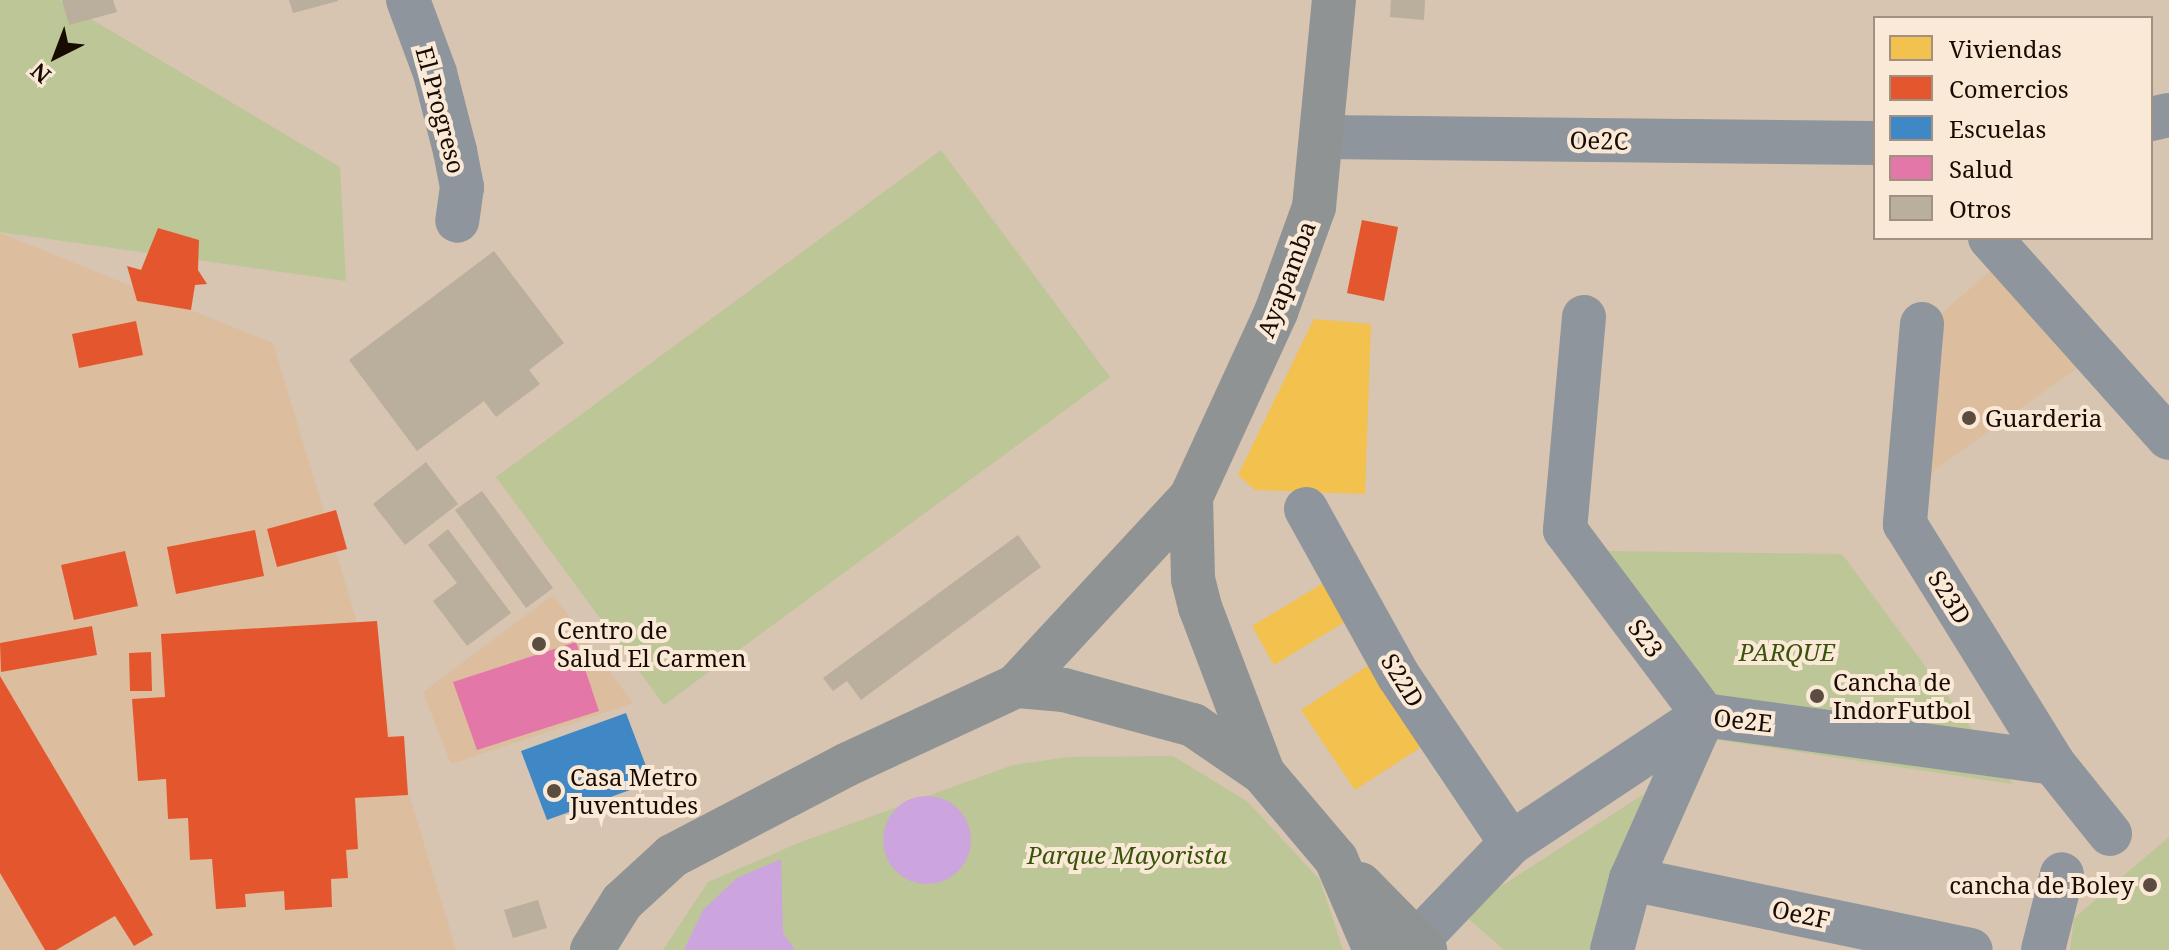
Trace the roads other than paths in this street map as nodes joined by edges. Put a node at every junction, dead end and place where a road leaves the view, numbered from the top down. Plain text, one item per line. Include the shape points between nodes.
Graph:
1 (408, 0) edge
2 (1334, 0) edge
3 (1324, 137) junction
4 (1873, 143) edge
5 (457, 221) dead end
6 (1992, 240) edge
7 (1584, 317) dead end
8 (1922, 324) dead end
9 (2169, 438) edge
10 (1191, 497) junction
11 (1306, 509) dead end
12 (1016, 686) junction
13 (1704, 715) junction
14 (2053, 763) junction
15 (1263, 773) junction
16 (2110, 834) dead end
17 (1511, 843) junction
18 (2062, 874) dead end
19 (1631, 879) junction
20 (1405, 948) edge
21 (592, 950) edge
22 (1612, 950) edge
23 (1971, 950) edge
24 (2043, 950) edge

1 - 5 street, El Progreso via 435,73 455,151 462,187
2 - 3 main road, Ayapamba
3 - 4 street, Oe2C
3 - 10 main road, Ayapamba via 1314,207 1298,261
6 - 9 street
7 - 13 street, S23 via 1565,530
8 - 14 street, S23D via 1905,524
10 - 12 main road, Ayapamba
10 - 15 main road, Ayapamba via 1193,579 1200,607
11 - 17 street, S22D via 1398,675
12 - 15 main road via 1064,690 1193,725
12 - 21 main road via 846,765 672,856 622,902
13 - 14 street, Oe2E
13 - 17 street, Oe2E
13 - 19 street
14 - 16 street, S23D
15 - 20 main road
17 - 20 street, Oe2E
18 - 24 street
19 - 22 street
19 - 23 street, Oe2F

